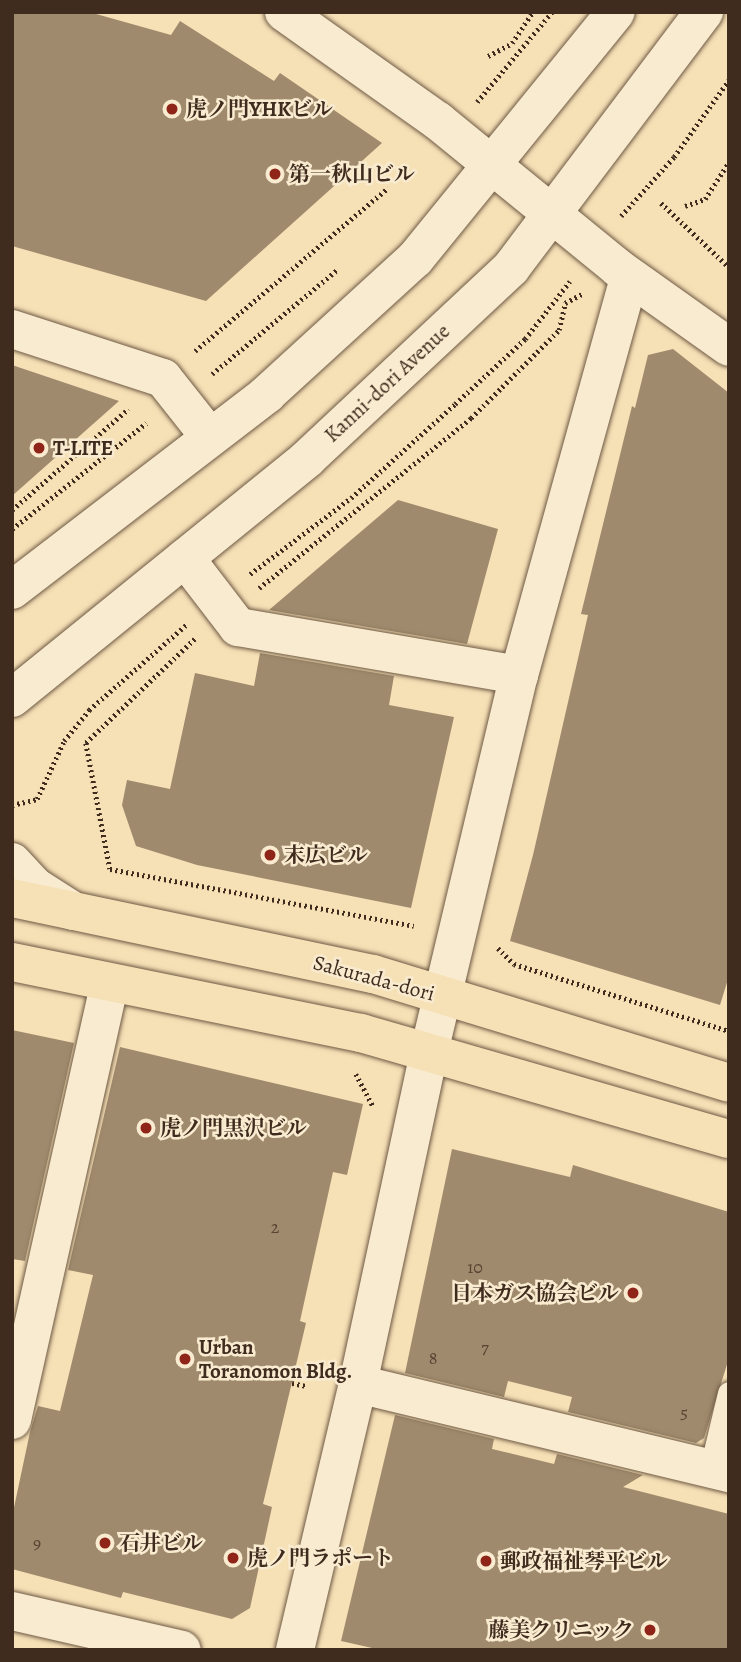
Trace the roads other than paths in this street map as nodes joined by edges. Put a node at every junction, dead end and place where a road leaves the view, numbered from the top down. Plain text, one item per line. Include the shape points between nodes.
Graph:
1 (284, 12) edge
2 (616, 12) edge
3 (704, 12) edge
4 (492, 166) junction
5 (553, 215) junction
6 (614, 265) junction
7 (12, 329) edge
8 (729, 347) edge
9 (209, 436) junction
10 (185, 558) junction
11 (12, 590) edge
12 (79, 643) junction
13 (519, 675) junction
14 (12, 698) edge
15 (12, 715) edge
16 (12, 862) edge
17 (12, 898) edge
18 (74, 911) junction
19 (12, 962) edge
20 (110, 983) junction
21 (442, 995) junction
22 (429, 1052) junction
23 (729, 1083) edge
24 (729, 1139) edge
25 (358, 1384) junction
26 (729, 1393) edge
27 (12, 1420) edge
28 (720, 1470) edge
29 (12, 1612) edge
30 (182, 1650) edge
31 (295, 1650) edge

1 - 4 street
2 - 4 street
3 - 5 street, Kanni-dori Avenue
4 - 5 street
4 - 9 street via 415,259 267,394
5 - 6 street
5 - 10 street, Kanni-dori Avenue via 511,268 358,410
6 - 8 street
6 - 13 street
7 - 9 street via 171,388
9 - 11 street
10 - 12 street, Kanni-dori Avenue
10 - 13 street via 238,627
12 - 14 street, Kanni-dori Avenue
12 - 15 street
13 - 21 street
16 - 18 street via 34,886
17 - 18 highway, Sakurada-dori
18 - 21 highway, Sakurada-dori via 373,974
19 - 20 highway
20 - 22 highway via 347,1030
20 - 27 street
21 - 22 street
21 - 23 highway, Sakurada-dori
22 - 24 highway
22 - 25 street
25 - 28 street
25 - 31 street
26 - 28 lane
29 - 30 street

